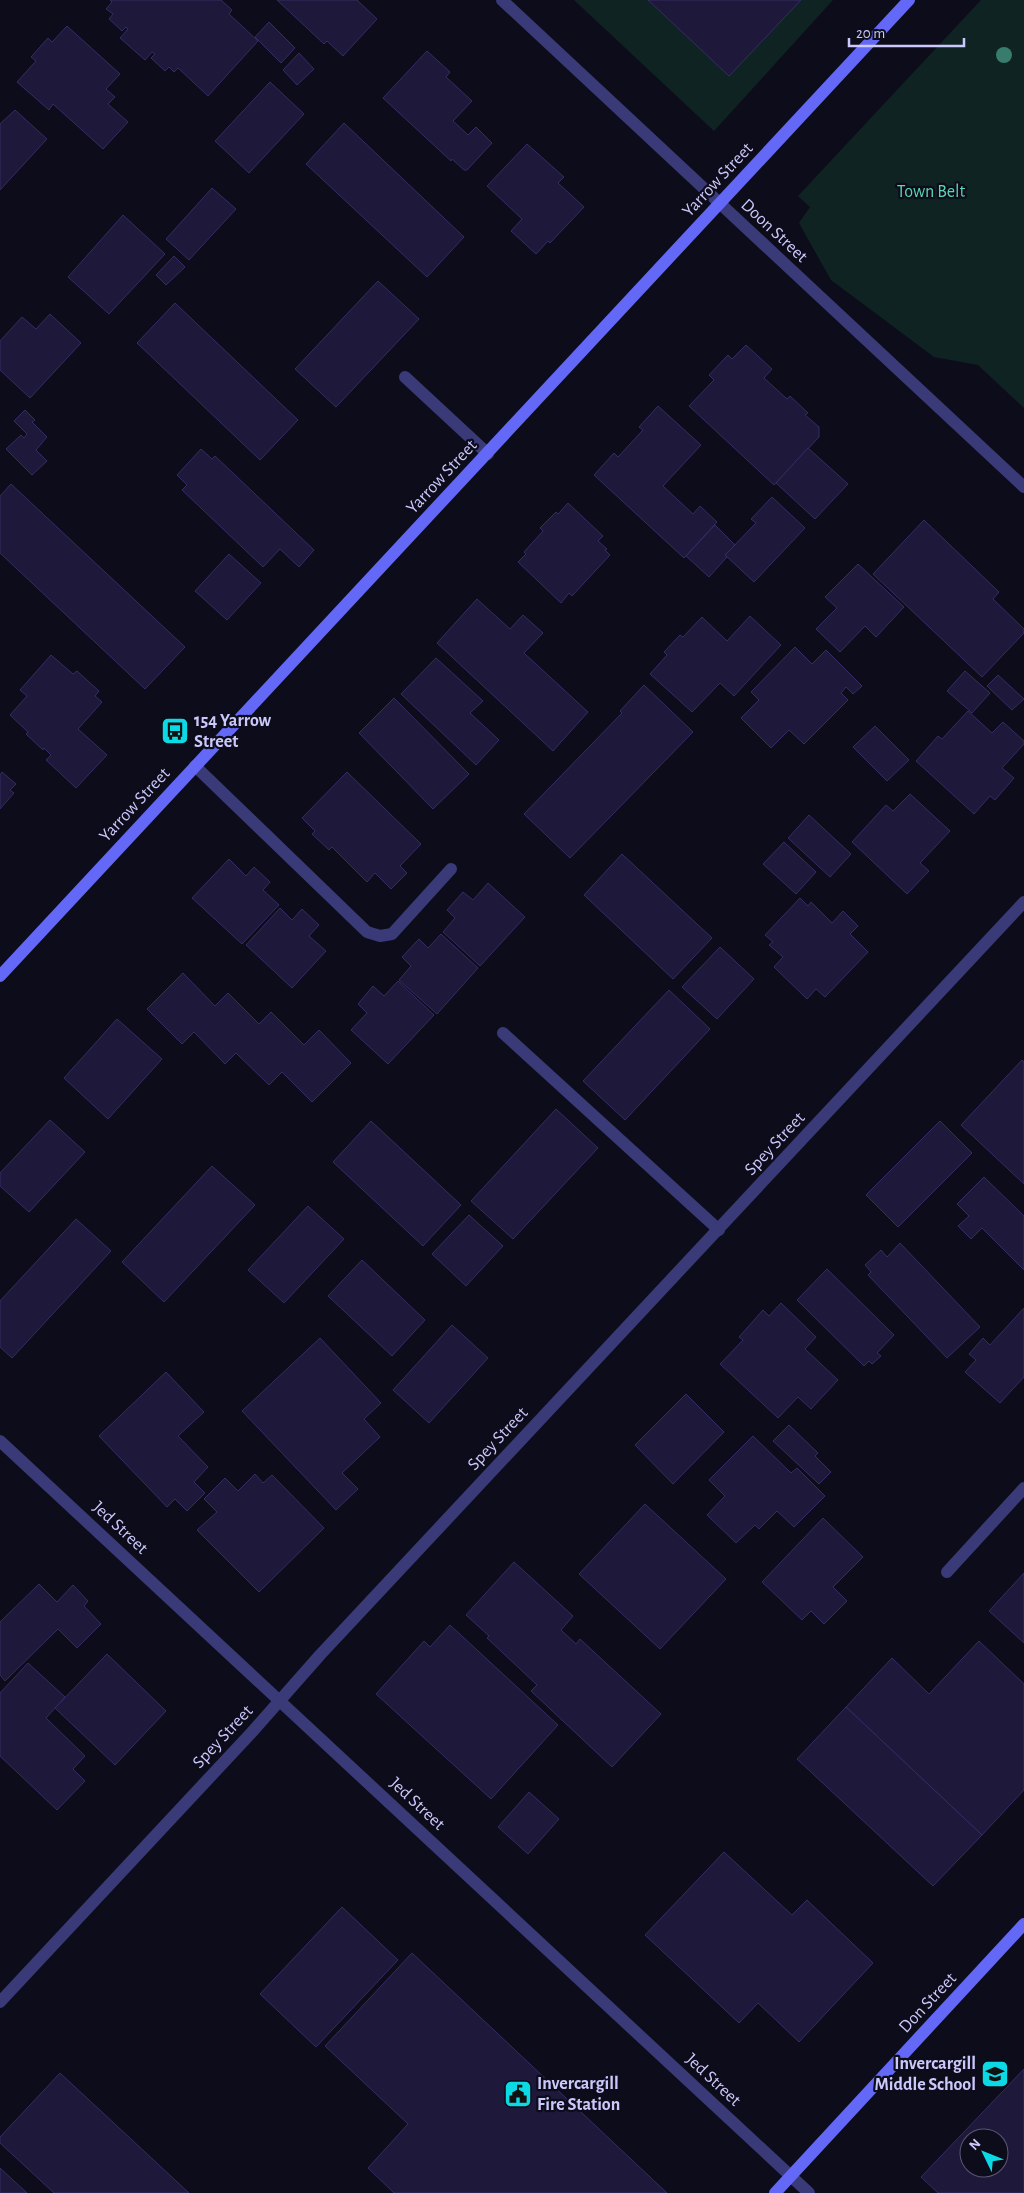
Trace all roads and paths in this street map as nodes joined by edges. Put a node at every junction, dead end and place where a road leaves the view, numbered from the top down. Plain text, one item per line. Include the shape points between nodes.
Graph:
1 (502, 0) edge
2 (909, 0) edge
3 (720, 205) junction
4 (405, 377) dead end
5 (488, 454) junction
6 (1024, 488) edge
7 (195, 766) junction
8 (451, 869) dead end
9 (1024, 902) edge
10 (0, 976) edge
11 (503, 1033) dead end
12 (719, 1230) junction
13 (0, 1440) edge
14 (1024, 1488) edge
15 (947, 1572) dead end
16 (279, 1700) junction
17 (1024, 1924) edge
18 (0, 2002) edge
19 (790, 2176) junction
20 (775, 2193) edge
21 (809, 2193) edge

1 - 3 street, Doon Street
2 - 3 main road, Yarrow Street
3 - 5 main road, Yarrow Street
3 - 6 street, Doon Street
4 - 5 street
5 - 7 main road, Yarrow Street
7 - 8 street via 367,932 380,936 392,934
7 - 10 main road, Yarrow Street
9 - 12 street, Spey Street
11 - 12 street
12 - 16 street, Spey Street
13 - 16 street, Jed Street
14 - 15 street
16 - 18 street, Spey Street
16 - 19 street, Jed Street
17 - 19 main road, Don Street
19 - 20 main road, Don Street
19 - 21 street, Jed Street

